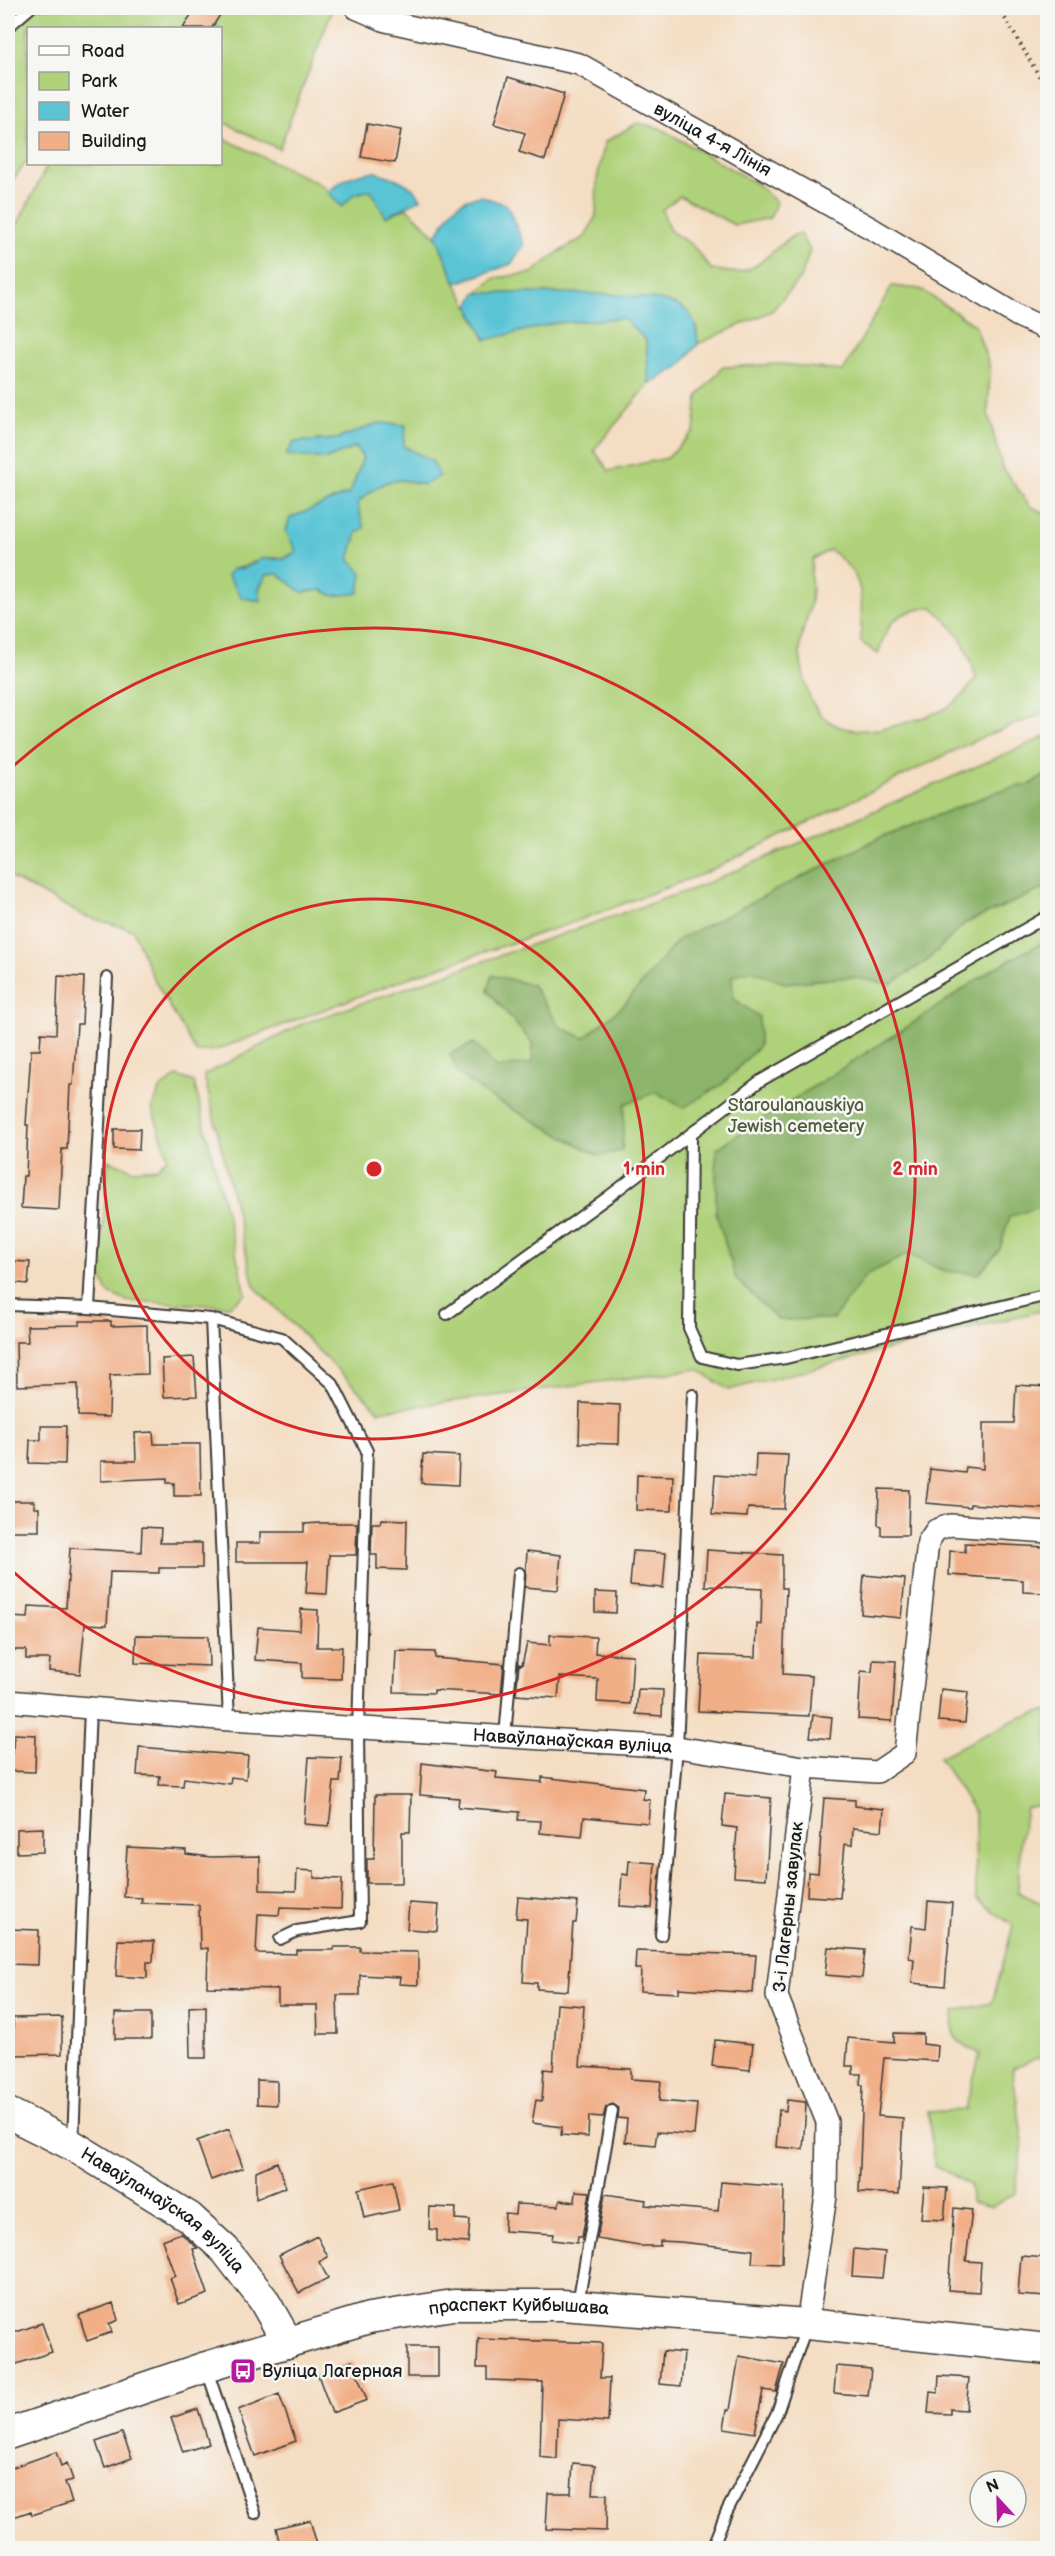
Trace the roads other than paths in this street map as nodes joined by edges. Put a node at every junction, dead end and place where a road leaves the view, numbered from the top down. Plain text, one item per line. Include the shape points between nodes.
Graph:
1 (30, 8) edge
2 (356, 8) edge
3 (8, 27) edge
4 (1047, 330) edge
5 (1047, 916) edge
6 (107, 978) dead end
7 (692, 1134) junction
8 (1047, 1295) edge
9 (8, 1305) edge
10 (89, 1308) junction
11 (447, 1314) dead end
12 (211, 1319) junction
13 (693, 1395) dead end
14 (1047, 1532) edge
15 (519, 1573) dead end
16 (8, 1701) edge
17 (90, 1708) junction
18 (229, 1720) junction
19 (358, 1728) junction
20 (505, 1737) junction
21 (677, 1747) junction
22 (804, 1767) junction
23 (661, 1935) dead end
24 (280, 1939) dead end
25 (612, 2111) dead end
26 (8, 2113) edge
27 (72, 2145) junction
28 (578, 2307) junction
29 (807, 2324) junction
30 (288, 2343) junction
31 (1047, 2349) edge
32 (206, 2367) junction
33 (8, 2434) edge
34 (255, 2513) dead end
35 (712, 2548) edge

1 - 3 lane
2 - 4 street, вуліца 4-я Лінія via 386,21 579,64
5 - 7 lane via 760,1081
6 - 10 lane
7 - 8 lane via 688,1328 702,1357 737,1365 786,1358
7 - 11 lane
9 - 10 lane
10 - 12 lane
12 - 18 lane
12 - 19 lane via 282,1338 333,1384 367,1451
13 - 21 lane
14 - 22 street, Наваўланаўская вуліца via 950,1525 936,1530 928,1542 905,1753 877,1772
15 - 20 lane
16 - 17 street, Наваўланаўская вуліца
17 - 18 street, Наваўланаўская вуліца
17 - 27 lane
18 - 19 street, Наваўланаўская вуліца
19 - 20 street, Наваўланаўская вуліца
19 - 24 lane via 360,1921 297,1930
20 - 21 street, Наваўланаўская вуліца
21 - 22 street, Наваўланаўская вуліца
21 - 23 lane
22 - 29 street, 3-і Лагерны завулак via 777,1996 827,2122 826,2196
25 - 28 lane
26 - 27 street, Наваўланаўская вуліца
27 - 30 street, Наваўланаўская вуліца via 189,2217 225,2250 263,2299
28 - 29 street, праспект Куйбышава
28 - 30 street, праспект Куйбышава via 453,2305 369,2318
29 - 31 street, праспект Куйбышава
29 - 35 lane via 777,2413
30 - 32 street, праспект Куйбышава
32 - 33 street, праспект Куйбышава
32 - 34 lane

